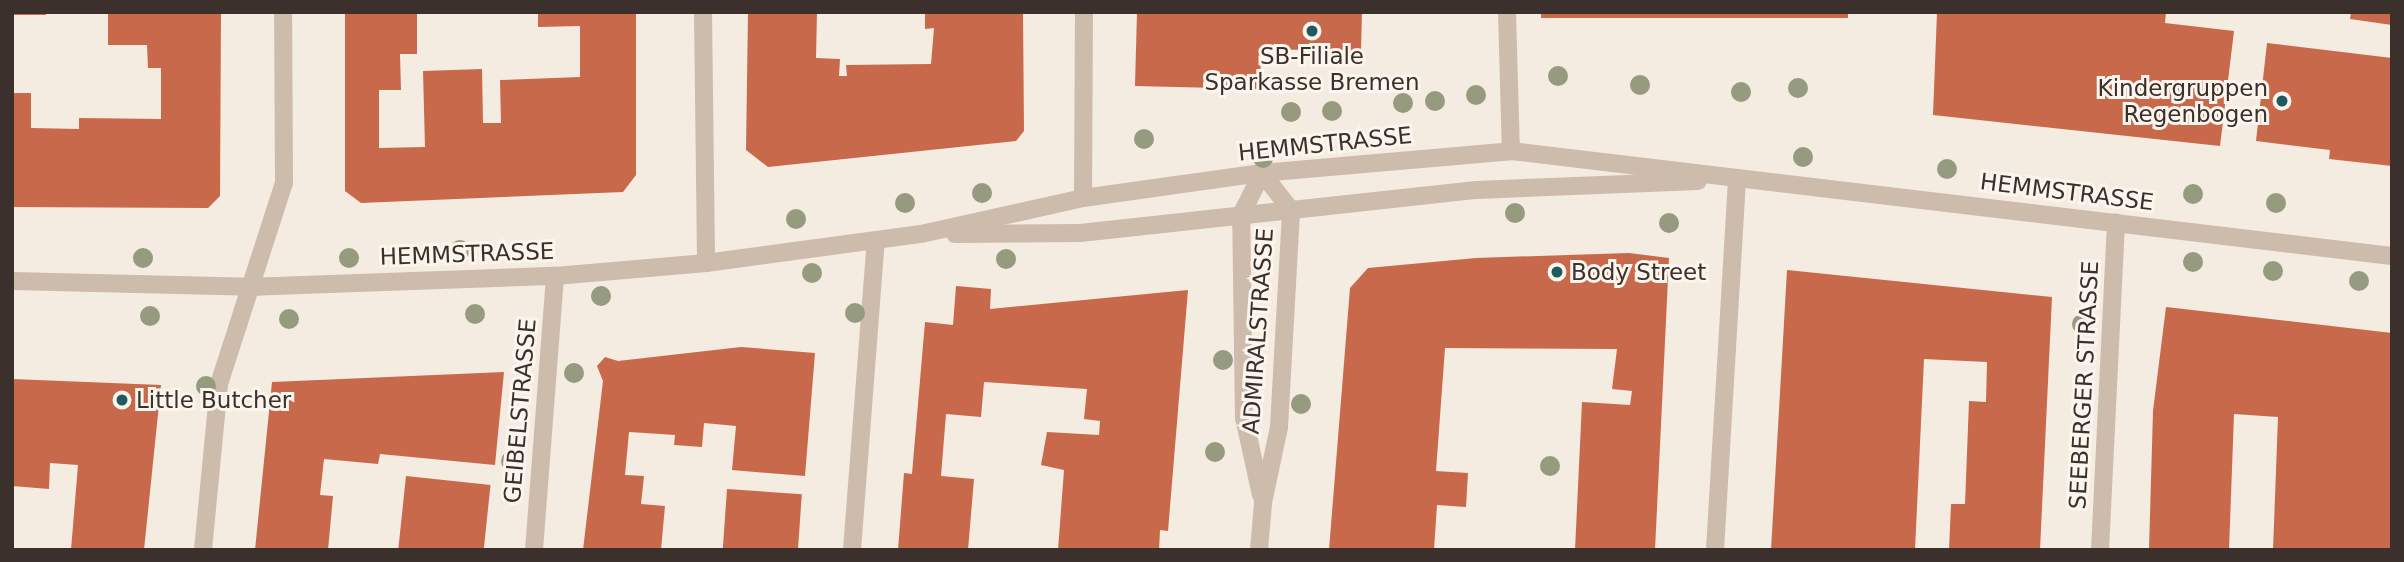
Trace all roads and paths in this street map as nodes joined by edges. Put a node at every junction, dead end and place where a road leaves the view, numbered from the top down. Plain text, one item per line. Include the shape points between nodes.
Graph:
1 (283, 12) edge
2 (703, 12) edge
3 (1084, 12) edge
4 (1507, 12) edge
5 (1511, 151) junction
6 (1262, 173) junction
7 (1737, 178) junction
8 (1083, 198) junction
9 (1291, 210) junction
10 (1241, 215) junction
11 (2116, 222) junction
12 (921, 234) junction
13 (876, 241) junction
14 (2392, 256) edge
15 (706, 263) junction
16 (555, 276) junction
17 (12, 281) edge
18 (250, 288) junction
19 (1263, 503) junction
20 (203, 550) edge
21 (534, 550) edge
22 (852, 550) edge
23 (1259, 550) edge
24 (1714, 550) edge
25 (2100, 550) edge

1 - 18 street via 284,183
2 - 15 street
3 - 8 street
4 - 5 street
5 - 6 street, HEMMSTRASSE
5 - 7 street, HEMMSTRASSE
6 - 8 street, HEMMSTRASSE
6 - 9 street, ADMIRALSTRASSE
6 - 10 street, ADMIRALSTRASSE
7 - 9 street, HEMMSTRASSE via 1478,190
7 - 11 street, HEMMSTRASSE
7 - 24 street
8 - 12 street, HEMMSTRASSE
9 - 10 street, HEMMSTRASSE
9 - 19 street, ADMIRALSTRASSE via 1279,427
10 - 12 street, HEMMSTRASSE via 1080,233
10 - 19 street, ADMIRALSTRASSE via 1244,418
11 - 14 street, HEMMSTRASSE
11 - 25 street, SEEBERGER STRASSE
12 - 13 street, HEMMSTRASSE
13 - 15 street, HEMMSTRASSE
13 - 22 street
15 - 16 street, HEMMSTRASSE
16 - 18 street, HEMMSTRASSE
16 - 21 street, GEIBELSTRASSE
17 - 18 street, HEMMSTRASSE
18 - 20 street via 219,384
19 - 23 street, ADMIRALSTRASSE

